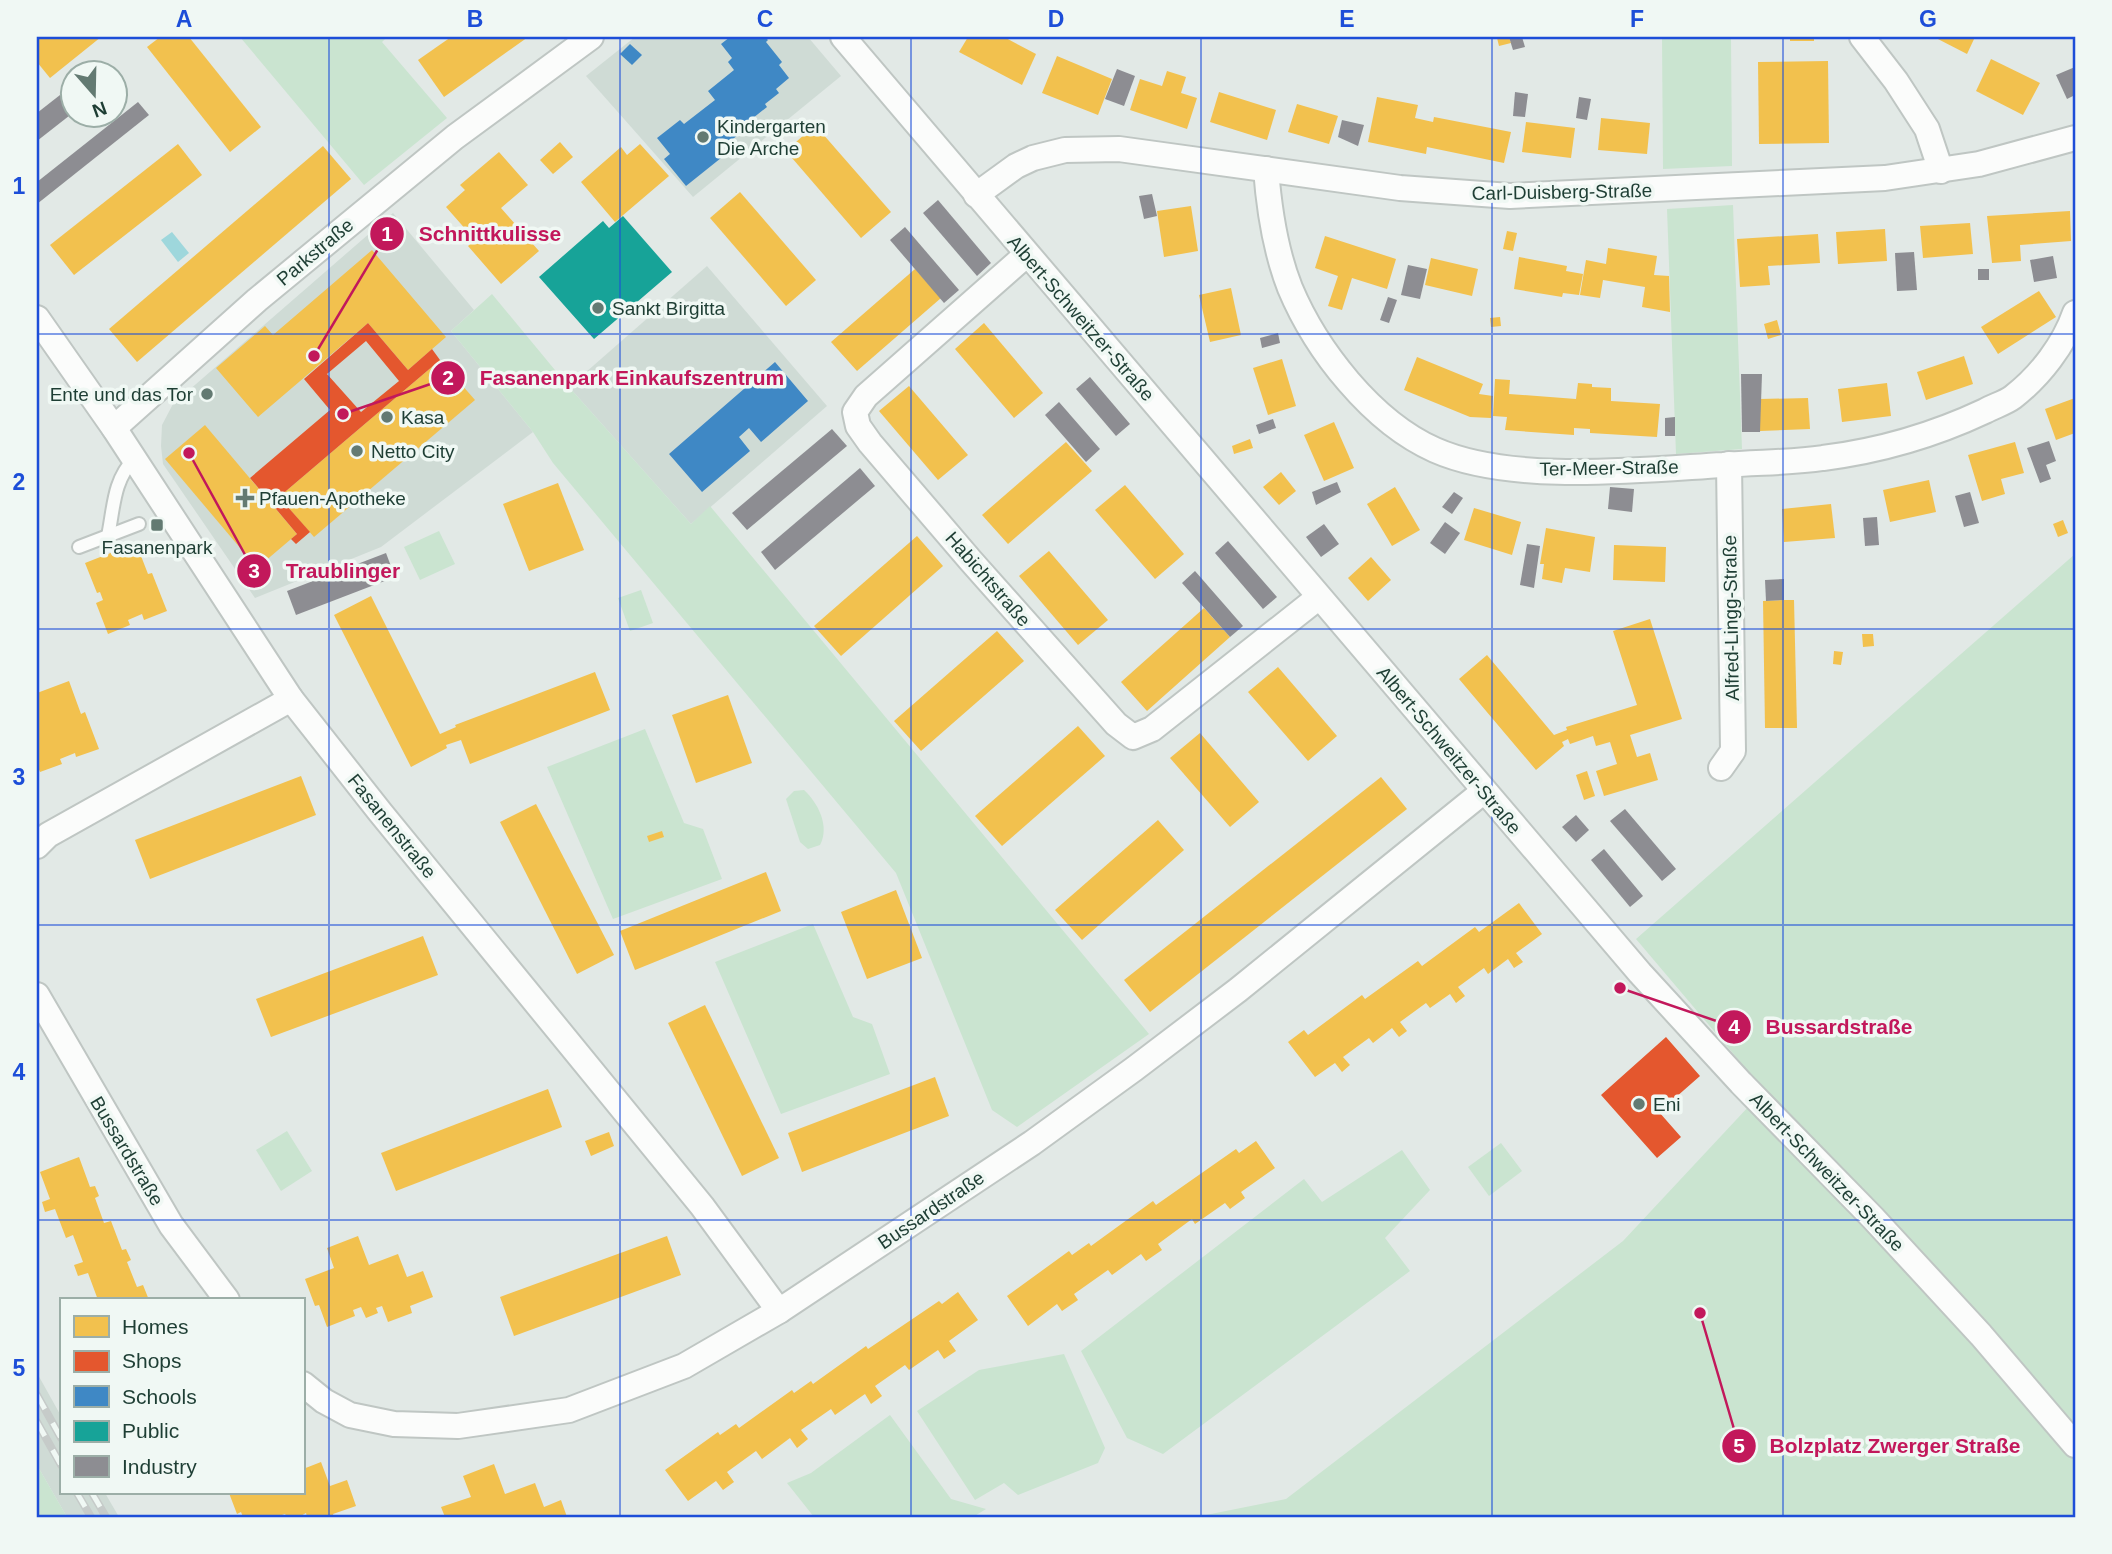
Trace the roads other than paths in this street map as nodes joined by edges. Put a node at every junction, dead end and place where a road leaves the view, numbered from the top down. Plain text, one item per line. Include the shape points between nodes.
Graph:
1 (591, 37) edge
2 (843, 37) edge
3 (1862, 37) edge
4 (2075, 138) edge
5 (1266, 169) junction
6 (1941, 171) junction
7 (976, 195) junction
8 (1026, 255) junction
9 (2075, 313) edge
10 (37, 318) edge
11 (114, 428) junction
12 (134, 459) junction
13 (1729, 464) junction
14 (139, 524) dead end
15 (108, 536) junction
16 (79, 547) dead end
17 (1319, 597) junction
18 (291, 699) junction
19 (1721, 768) dead end
20 (1484, 791) junction
21 (37, 846) edge
22 (37, 995) edge
23 (226, 1298) edge
24 (779, 1311) junction
25 (304, 1385) edge
26 (2075, 1446) edge

1 - 11 street, Parkstraße via 455,138 257,300
2 - 7 street, Albert-Schweitzer-Straße
3 - 6 street via 1927,129
4 - 6 street, Carl-Duisberg-Straße
5 - 6 street, Carl-Duisberg-Straße via 1400,188 1510,196 1818,183
5 - 7 street, Carl-Duisberg-Straße via 1119,149 1065,150 1016,166
5 - 13 street, Ter-Meer-Straße via 1270,219 1290,287 1320,345 1357,391 1393,425 1434,450 1480,466 1588,472
7 - 8 street, Albert-Schweitzer-Straße
8 - 17 street, Albert-Schweitzer-Straße
8 - 17 street, Habichtstraße via 866,396 855,412 870,443 971,561 1116,724 1133,737 1152,729
9 - 13 street, Ter-Meer-Straße via 2047,366 2012,398 1962,422 1899,443 1823,459
10 - 11 street, Fasanenstraße
11 - 12 street, Fasanenstraße
12 - 15 lane via 118,482
12 - 18 street, Fasanenstraße
13 - 19 street, Alfred-Lingg-Straße via 1733,751
14 - 15 lane
15 - 16 lane
17 - 20 street, Albert-Schweitzer-Straße
18 - 21 street via 48,835
18 - 24 street, Fasanenstraße via 702,1206
20 - 24 street, Bussardstraße via 1134,1069 1032,1143
20 - 26 street, Albert-Schweitzer-Straße via 1640,973 1972,1325
22 - 23 street, Bussardstraße via 171,1225
24 - 25 street, Bussardstraße via 684,1366 569,1410 519,1419 458,1426 394,1424 351,1415

